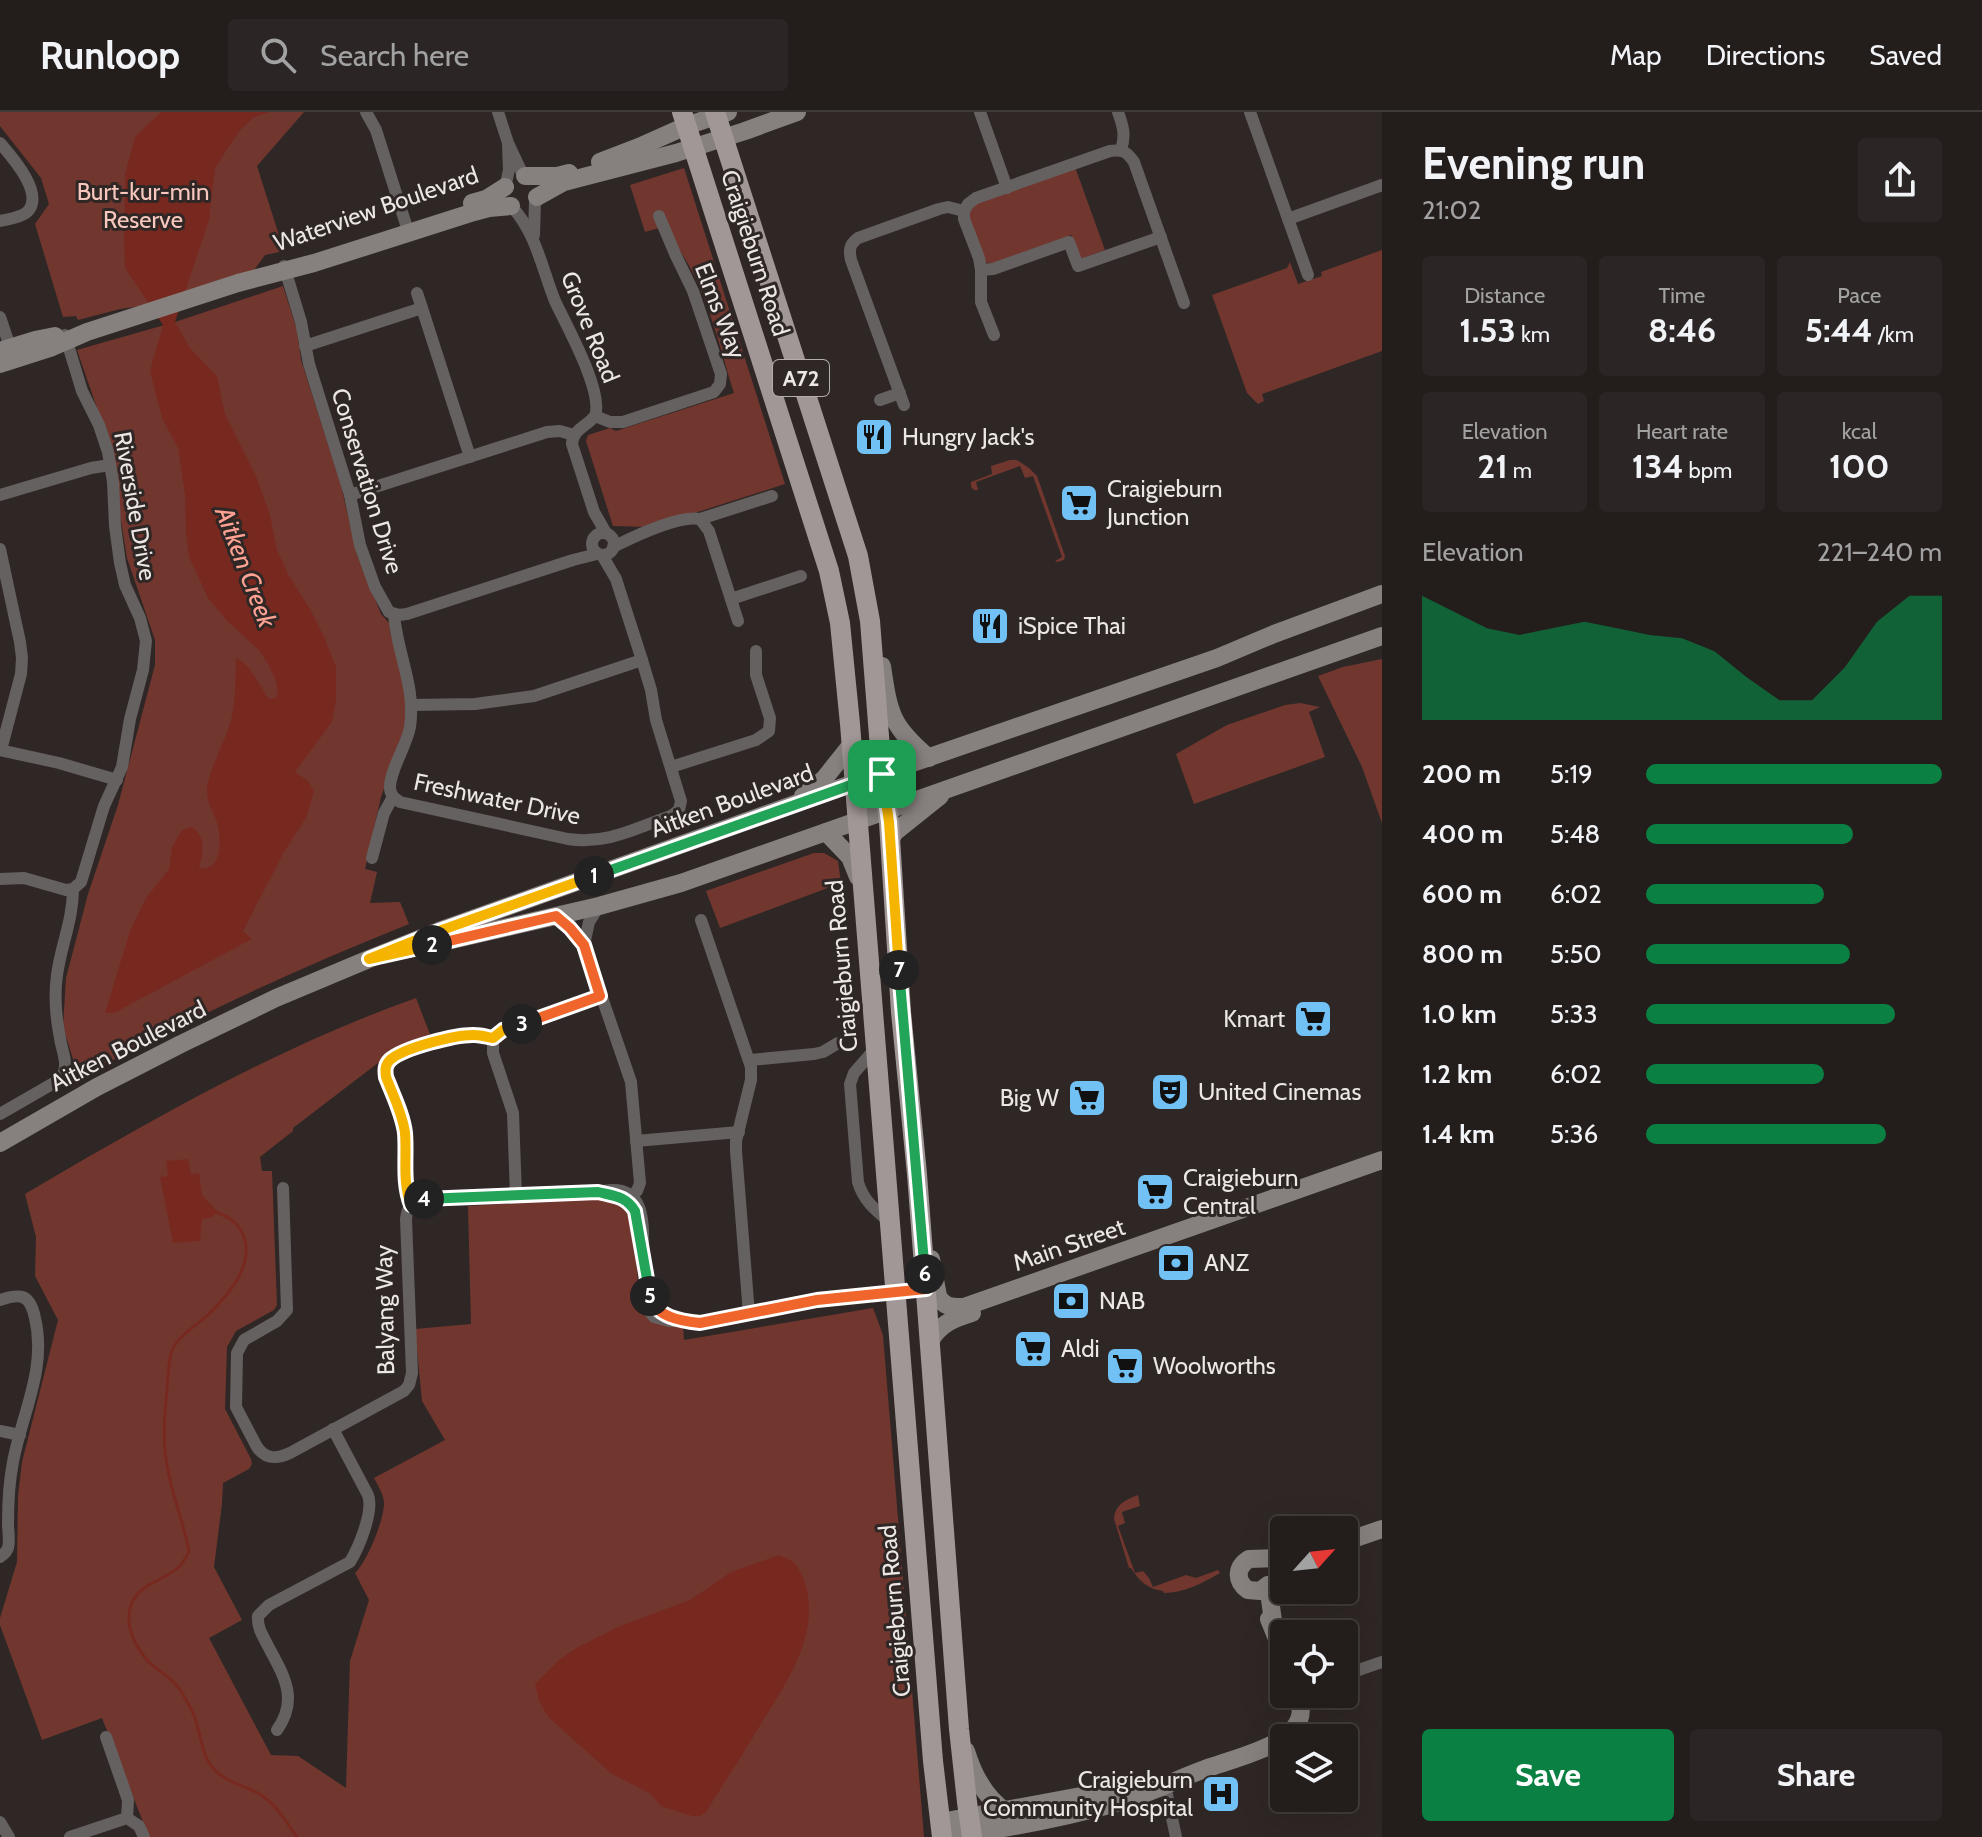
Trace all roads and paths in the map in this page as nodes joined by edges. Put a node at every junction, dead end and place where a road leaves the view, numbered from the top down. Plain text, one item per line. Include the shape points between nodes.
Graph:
1 (366, 112) edge
2 (498, 112) edge
3 (797, 112) edge
4 (1118, 112) edge
5 (1251, 112) edge
6 (720, 113) edge
7 (982, 114) edge
8 (684, 119) edge
9 (723, 137) junction
10 (0, 143) edge
11 (508, 143) junction
12 (693, 147) junction
13 (1121, 150) junction
14 (515, 180) junction
15 (1382, 185) edge
16 (1007, 188) junction
17 (536, 199) junction
18 (511, 206) junction
19 (964, 211) junction
20 (659, 216) dead end
21 (1288, 219) junction
22 (0, 221) edge
23 (408, 229) junction
24 (1161, 237) junction
25 (534, 242) junction
26 (285, 268) junction
27 (981, 270) junction
28 (1308, 275) dead end
29 (417, 293) dead end
30 (1184, 303) dead end
31 (422, 308) junction
32 (0, 317) edge
33 (994, 335) dead end
34 (66, 338) junction
35 (305, 346) junction
36 (6, 356) edge
37 (880, 400) dead end
38 (595, 416) junction
39 (574, 435) junction
40 (470, 457) junction
41 (110, 465) junction
42 (0, 495) edge
43 (350, 495) junction
44 (772, 496) dead end
45 (700, 519) junction
46 (604, 544) junction
47 (0, 549) edge
48 (801, 576) dead end
49 (1379, 594) edge
50 (731, 599) junction
51 (6, 614) edge
52 (394, 614) junction
53 (738, 621) dead end
54 (870, 621) junction
55 (1382, 636) edge
56 (756, 651) dead end
57 (642, 660) junction
58 (411, 705) junction
59 (851, 745) junction
60 (0, 750) edge
61 (929, 758) junction
62 (671, 767) junction
63 (882, 774) junction
64 (117, 780) junction
65 (854, 784) junction
66 (948, 788) junction
67 (393, 797) junction
68 (792, 805) junction
69 (886, 810) junction
70 (856, 821) junction
71 (826, 832) junction
72 (890, 840) junction
73 (372, 858) dead end
74 (0, 879) edge
75 (862, 887) junction
76 (73, 889) junction
77 (599, 906) junction
78 (556, 916) junction
79 (701, 920) dead end
80 (584, 945) junction
81 (369, 959) junction
82 (600, 996) junction
83 (493, 1038) junction
84 (838, 1043) dead end
85 (875, 1049) junction
86 (750, 1060) junction
87 (0, 1114) edge
88 (739, 1132) junction
89 (636, 1141) junction
90 (0, 1143) edge
91 (1382, 1160) edge
92 (1382, 1168) edge
93 (917, 1174) junction
94 (269, 1194) dead end
95 (516, 1196) junction
96 (628, 1197) junction
97 (415, 1202) junction
98 (890, 1222) junction
99 (926, 1289) junction
100 (895, 1291) junction
101 (0, 1300) edge
102 (749, 1314) junction
103 (930, 1341) junction
104 (333, 1429) junction
105 (0, 1431) edge
106 (20, 1435) junction
107 (1382, 1529) edge
108 (1358, 1537) edge
109 (0, 1557) edge
110 (1270, 1559) edge
111 (1262, 1560) junction
112 (1269, 1582) edge
113 (1273, 1620) edge
114 (1382, 1662) edge
115 (1358, 1670) edge
116 (1301, 1708) edge
117 (959, 1729) junction
118 (277, 1730) dead end
119 (106, 1737) dead end
120 (1186, 1775) junction
121 (1165, 1785) junction
122 (1122, 1802) junction
123 (1005, 1811) junction
124 (127, 1818) junction
125 (0, 1822) edge
126 (971, 1829) edge
127 (943, 1832) edge
128 (9, 1837) edge
129 (70, 1837) edge
130 (144, 1837) edge
131 (1016, 1837) edge
132 (1176, 1837) edge

1 - 23 street
2 - 11 street
3 - 9 street
4 - 13 street via 1124,130
5 - 21 street
6 - 8 street, Waterview Boulevard
6 - 9 main road, Craigieburn Road / A72
7 - 16 street
8 - 12 main road, Craigieburn Road / A72
8 - 14 street, Waterview Boulevard via 639,147 570,173
9 - 12 street
9 - 54 main road, Craigieburn Road / A72 via 858,556
10 - 22 street via 24,173 32,198 26,213
11 - 14 street
11 - 14 street via 509,170
12 - 17 street via 564,182
12 - 59 main road, Craigieburn Road / A72 via 829,571 840,623
13 - 16 street
13 - 24 street via 1134,162
14 - 17 street via 534,181
14 - 18 street via 504,197
14 - 23 street, Waterview Boulevard via 486,199
15 - 21 street
16 - 19 street via 976,198
17 - 18 street via 527,208
17 - 25 street, Grove Road
18 - 23 street, Waterview Boulevard
18 - 25 street, Grove Road
19 - 27 street
19 - 37 street via 939,209 858,238 849,249 902,399
20 - 38 street, Elms Way via 701,311 720,384 714,392 623,422
21 - 28 street
23 - 26 street, Waterview Boulevard via 314,253
24 - 27 street via 1078,266 1069,242
24 - 30 street
25 - 38 street, Grove Road via 581,353 597,404
26 - 34 street, Waterview Boulevard
26 - 35 street, Conservation Drive
27 - 33 street via 981,302
29 - 31 street
31 - 35 street
31 - 40 street
32 - 36 street
34 - 36 street, Waterview Boulevard via 35,340
34 - 41 street, Riverside Drive
35 - 43 street, Conservation Drive
38 - 39 street, Grove Road
39 - 40 street via 547,432
39 - 46 street via 572,444
40 - 43 street
41 - 42 street
41 - 64 street, Riverside Drive via 120,563 146,641
43 - 52 street, Conservation Drive via 366,565
44 - 45 street
45 - 46 street
45 - 50 street via 709,531
46 - 52 street via 573,560
46 - 57 street
47 - 51 street
48 - 50 street
49 - 61 street, Aitken Boulevard via 1217,658
50 - 53 street
51 - 60 street via 20,642 21,674
52 - 58 street, Freshwater Drive
54 - 61 street via 897,726
54 - 63 main road, Craigieburn Road / A72
55 - 66 street, Aitken Boulevard
56 - 62 street via 769,731
57 - 58 street via 534,696
57 - 62 street
58 - 67 street, Freshwater Drive via 408,734 390,786
59 - 65 main road, Craigieburn Road / A72
59 - 68 street via 824,779
60 - 64 street
61 - 63 street, Aitken Boulevard
62 - 67 street, Freshwater Drive via 679,810 604,839 583,841
63 - 65 street, Aitken Boulevard
63 - 69 main road, Craigieburn Road / A72
64 - 76 street, Riverside Drive via 83,878
65 - 68 street, Aitken Boulevard
65 - 70 main road, Craigieburn Road / A72
66 - 69 street, Aitken Boulevard
66 - 72 street
67 - 73 street
68 - 81 street, Aitken Boulevard
69 - 70 street, Aitken Boulevard
69 - 72 main road, Craigieburn Road / A72
70 - 71 street, Aitken Boulevard
70 - 75 main road, Craigieburn Road / A72
71 - 75 street via 850,857
71 - 77 street, Aitken Boulevard
72 - 93 main road, Craigieburn Road / A72
74 - 76 street via 16,877
75 - 85 main road, Craigieburn Road / A72
76 - 87 street, Riverside Drive via 56,996 65,1073
77 - 78 street, Aitken Boulevard
77 - 80 street
78 - 80 street
78 - 81 street, Aitken Boulevard
79 - 86 street
80 - 82 street
81 - 90 street, Aitken Boulevard via 181,1044
82 - 83 street
82 - 89 street via 631,1082
83 - 95 street via 513,1113
83 - 97 street via 442,1040 388,1062 386,1077 404,1130 405,1186
84 - 86 street via 814,1054
85 - 98 main road, Craigieburn Road / A72
85 - 98 street via 850,1084 858,1182 863,1196
86 - 88 street via 751,1080
88 - 89 street
88 - 102 street via 736,1151
89 - 96 street via 638,1176
91 - 93 street, Main Street via 955,1307 938,1296
92 - 103 street, Main Street via 951,1319
93 - 99 main road, Craigieburn Road / A72
94 - 104 street, Balyang Way via 283,1191 287,1310 240,1345 236,1407 257,1447 271,1457 284,1456
95 - 96 street via 598,1192
95 - 97 street
96 - 102 street via 653,1307 683,1321
97 - 104 street, Balyang Way via 406,1219 411,1380 404,1391
98 - 100 main road, Craigieburn Road / A72
99 - 100 street
99 - 103 main road, Craigieburn Road / A72
100 - 102 street
100 - 127 main road, Craigieburn Road / A72
101 - 106 street via 26,1298 36,1321 38,1368
103 - 117 main road, Craigieburn Road / A72
104 - 118 street via 371,1501 370,1511 350,1562 258,1616 259,1630 288,1686 286,1715
105 - 106 street
106 - 109 street via 10,1483 8,1547
107 - 108 street
110 - 111 street
111 - 112 street via 1270,1570
111 - 112 street via 1249,1559 1240,1568 1239,1581 1244,1587
112 - 113 street
114 - 115 street
116 - 120 street via 1296,1727 1283,1738
117 - 123 street via 977,1778
117 - 126 main road, Craigieburn Road / A72
119 - 124 street via 126,1794
120 - 121 street
120 - 123 street
121 - 122 street
121 - 132 street
122 - 126 street via 1043,1821
122 - 131 street
123 - 126 street
124 - 129 street
124 - 130 street
125 - 128 street
126 - 127 street

